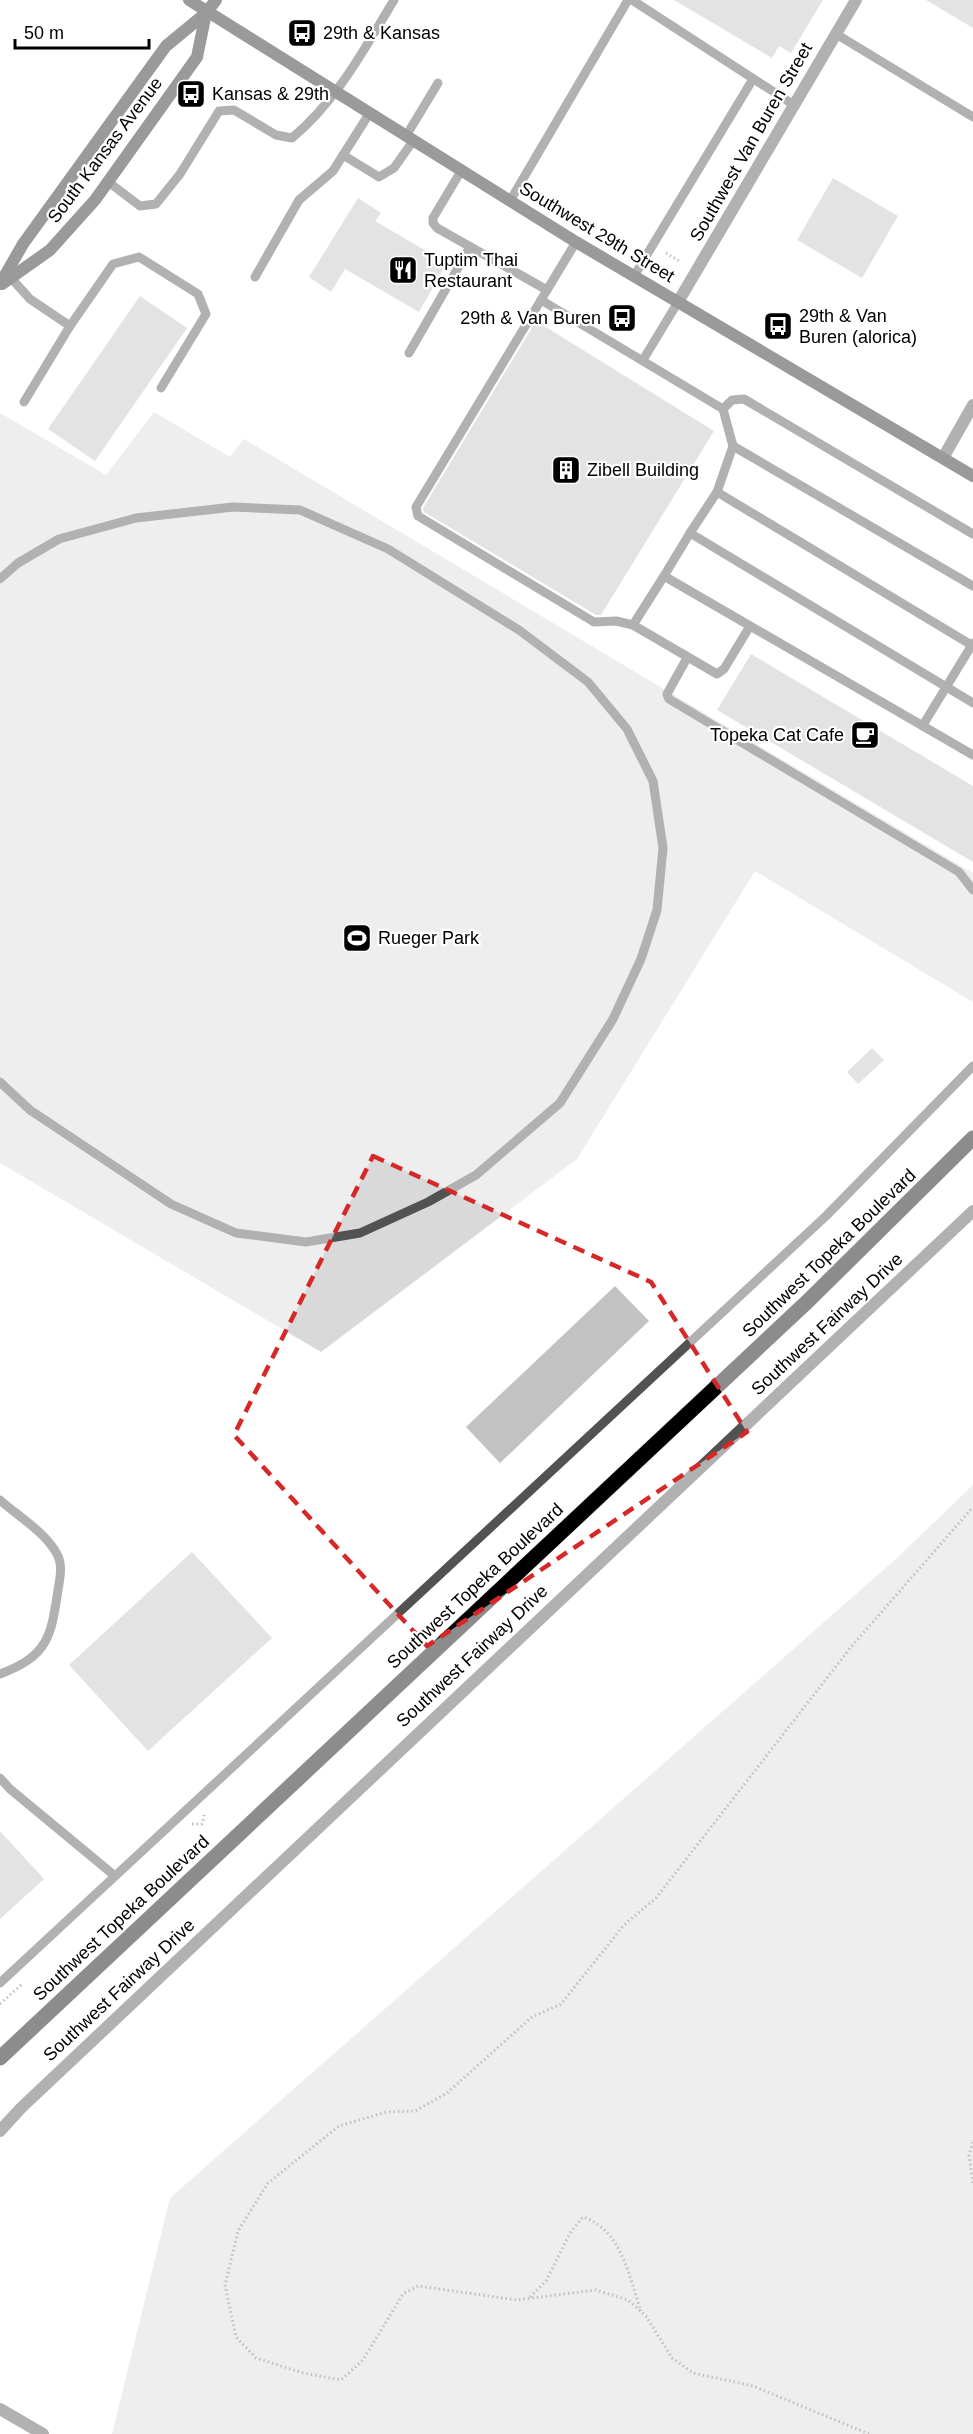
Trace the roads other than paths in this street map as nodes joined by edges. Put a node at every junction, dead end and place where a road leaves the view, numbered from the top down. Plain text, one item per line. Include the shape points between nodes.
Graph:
1 (189, 0) edge
2 (216, 0) edge
3 (394, 0) edge
4 (630, 0) edge
5 (856, 0) edge
6 (206, 13) junction
7 (836, 34) junction
8 (753, 79) junction
9 (438, 83) dead end
10 (334, 93) junction
11 (794, 105) junction
12 (369, 114) junction
13 (973, 117) edge
14 (410, 139) junction
15 (343, 155) junction
16 (461, 171) junction
17 (107, 181) junction
18 (510, 201) junction
19 (576, 242) junction
20 (470, 247) junction
21 (634, 276) junction
22 (255, 277) dead end
23 (4, 283) edge
24 (547, 290) junction
25 (541, 300) junction
26 (678, 302) junction
27 (70, 326) junction
28 (409, 353) dead end
29 (643, 360) junction
30 (161, 388) dead end
31 (24, 402) dead end
32 (973, 405) edge
33 (723, 409) junction
34 (733, 446) junction
35 (943, 458) junction
36 (973, 476) edge
37 (717, 492) junction
38 (690, 533) junction
39 (973, 534) edge
40 (664, 576) junction
41 (0, 579) edge
42 (973, 586) edge
43 (633, 625) junction
44 (750, 626) junction
45 (973, 645) edge
46 (687, 658) junction
47 (947, 687) junction
48 (973, 703) edge
49 (923, 725) junction
50 (973, 755) edge
51 (973, 890) edge
52 (973, 1065) edge
53 (0, 1082) edge
54 (973, 1138) edge
55 (973, 1211) edge
56 (0, 1500) edge
57 (0, 1674) edge
58 (0, 1778) edge
59 (116, 1876) junction
60 (0, 1983) edge
61 (0, 2058) edge
62 (0, 2131) edge
63 (0, 2409) edge
64 (43, 2434) edge

1 - 6 main road, Southwest 29th Street
2 - 6 main road, South Kansas Avenue
3 - 10 lane
4 - 8 lane
4 - 18 lane
5 - 7 street, Southwest Van Buren Street
6 - 10 main road, Southwest 29th Street
6 - 17 main road, South Kansas Avenue via 197,57
6 - 23 main road, South Kansas Avenue via 166,46 23,244
7 - 11 street, Southwest Van Buren Street
7 - 13 lane
8 - 11 lane
8 - 21 lane
9 - 14 lane
10 - 12 main road, Southwest 29th Street
10 - 17 lane via 292,138 276,135 234,110 219,111 180,174 156,204 140,206
11 - 26 street, Southwest Van Buren Street
12 - 14 main road, Southwest 29th Street
12 - 15 lane
14 - 15 lane via 394,168 379,177
14 - 16 main road, Southwest 29th Street
15 - 22 lane via 333,171 299,200
16 - 18 main road, Southwest 29th Street
16 - 20 lane via 433,223
17 - 23 main road, South Kansas Avenue via 58,242
18 - 19 main road, Southwest 29th Street
19 - 21 main road, Southwest 29th Street
19 - 24 lane
20 - 24 lane
20 - 28 lane
21 - 26 main road, Southwest 29th Street
23 - 27 lane
24 - 25 lane
25 - 29 lane
25 - 43 lane via 416,507 418,516 594,622
26 - 29 lane
26 - 35 main road, Southwest 29th Street
27 - 30 lane via 113,264 139,257 198,294 206,314
27 - 31 lane
29 - 33 lane
32 - 35 street
33 - 34 lane
33 - 39 lane via 732,399 744,399
34 - 37 lane
34 - 42 lane
35 - 36 main road, Southwest 29th Street
37 - 38 lane
37 - 45 lane
38 - 40 lane
38 - 47 lane
40 - 43 lane
40 - 44 lane
41 - 53 lane via 18,563 59,539 136,518 233,507 300,510 388,549 519,630 588,682 627,729 653,781 663,848 657,910 641,960 614,1019 560,1103 476,1175 360,1233 306,1242 236,1233 171,1204 30,1110
43 - 46 lane
44 - 46 lane via 717,674
44 - 49 lane
45 - 47 lane
46 - 51 lane via 667,694 669,699 959,872
47 - 48 lane
47 - 49 lane
49 - 50 lane
52 - 59 lane via 826,1216
54 - 61 main road, Southwest Topeka Boulevard via 808,1301
55 - 62 street, Southwest Fairway Drive via 482,1671
56 - 57 lane via 51,1544 61,1570 48,1638 20,1666
58 - 59 lane
59 - 60 lane
63 - 64 street

